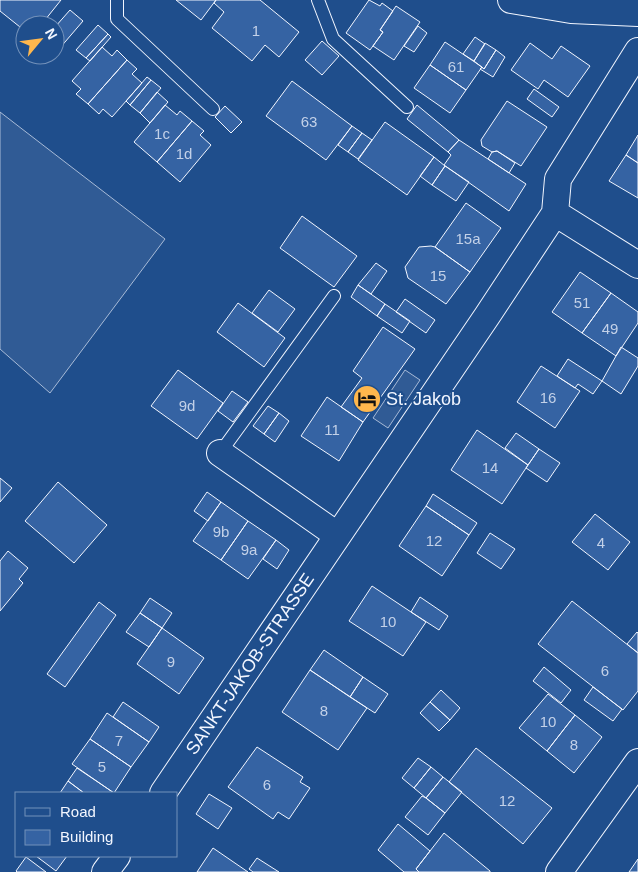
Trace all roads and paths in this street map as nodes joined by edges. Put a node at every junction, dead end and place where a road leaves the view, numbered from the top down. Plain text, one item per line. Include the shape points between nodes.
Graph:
1 (117, 0) edge
2 (318, 0) edge
3 (511, 0) edge
4 (637, 13) edge
5 (638, 40) edge
6 (638, 51) edge
7 (407, 107) dead end
8 (213, 109) dead end
9 (556, 213) junction
10 (638, 265) edge
11 (334, 296) dead end
12 (220, 453) joint
13 (338, 535) junction
14 (638, 762) edge
15 (164, 792) edge
16 (117, 857) edge
17 (105, 872) edge
18 (559, 872) edge

1 - 8 lane via 117,19
2 - 7 lane via 333,39
3 - 4 street via 571,10
4 - 5 street
6 - 9 street via 558,179
9 - 10 street
9 - 13 street, SANKT-JAKOB-STRASSE
11 - 12 lane
12 - 13 street
13 - 15 street, SANKT-JAKOB-STRASSE
14 - 18 street
16 - 17 street

